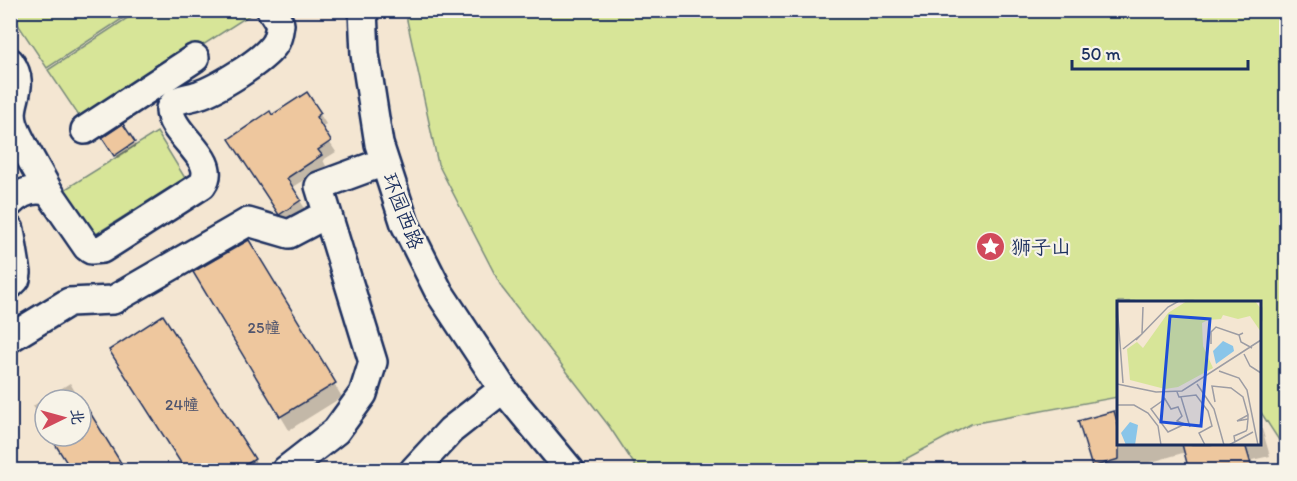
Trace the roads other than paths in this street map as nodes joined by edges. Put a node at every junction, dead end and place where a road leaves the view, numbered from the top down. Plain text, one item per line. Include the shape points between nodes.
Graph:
1 (363, 10) edge
2 (283, 15) edge
3 (195, 58) dead end
4 (10, 62) edge
5 (169, 75) junction
6 (184, 98) junction
7 (85, 130) dead end
8 (384, 162) junction
9 (49, 192) junction
10 (10, 203) edge
11 (327, 214) junction
12 (10, 230) edge
13 (10, 285) edge
14 (10, 338) edge
15 (503, 389) junction
16 (286, 471) edge
17 (414, 471) edge
18 (570, 471) edge

1 - 8 street, 环园西路 via 365,54
2 - 6 street via 277,39 262,56 223,83
3 - 5 street
4 - 9 street via 19,78 14,127
5 - 6 street
5 - 7 street
6 - 9 street via 170,109 171,120 205,165 207,176 202,185 97,250 87,247
8 - 11 street via 319,186
8 - 15 street, 环园西路 via 405,224 439,292
9 - 10 street via 27,191
11 - 14 street via 289,234 248,222 113,300 69,302
11 - 16 street via 373,362 363,394 336,430
12 - 13 street via 17,273
15 - 17 street via 451,430
15 - 18 street, 环园西路

